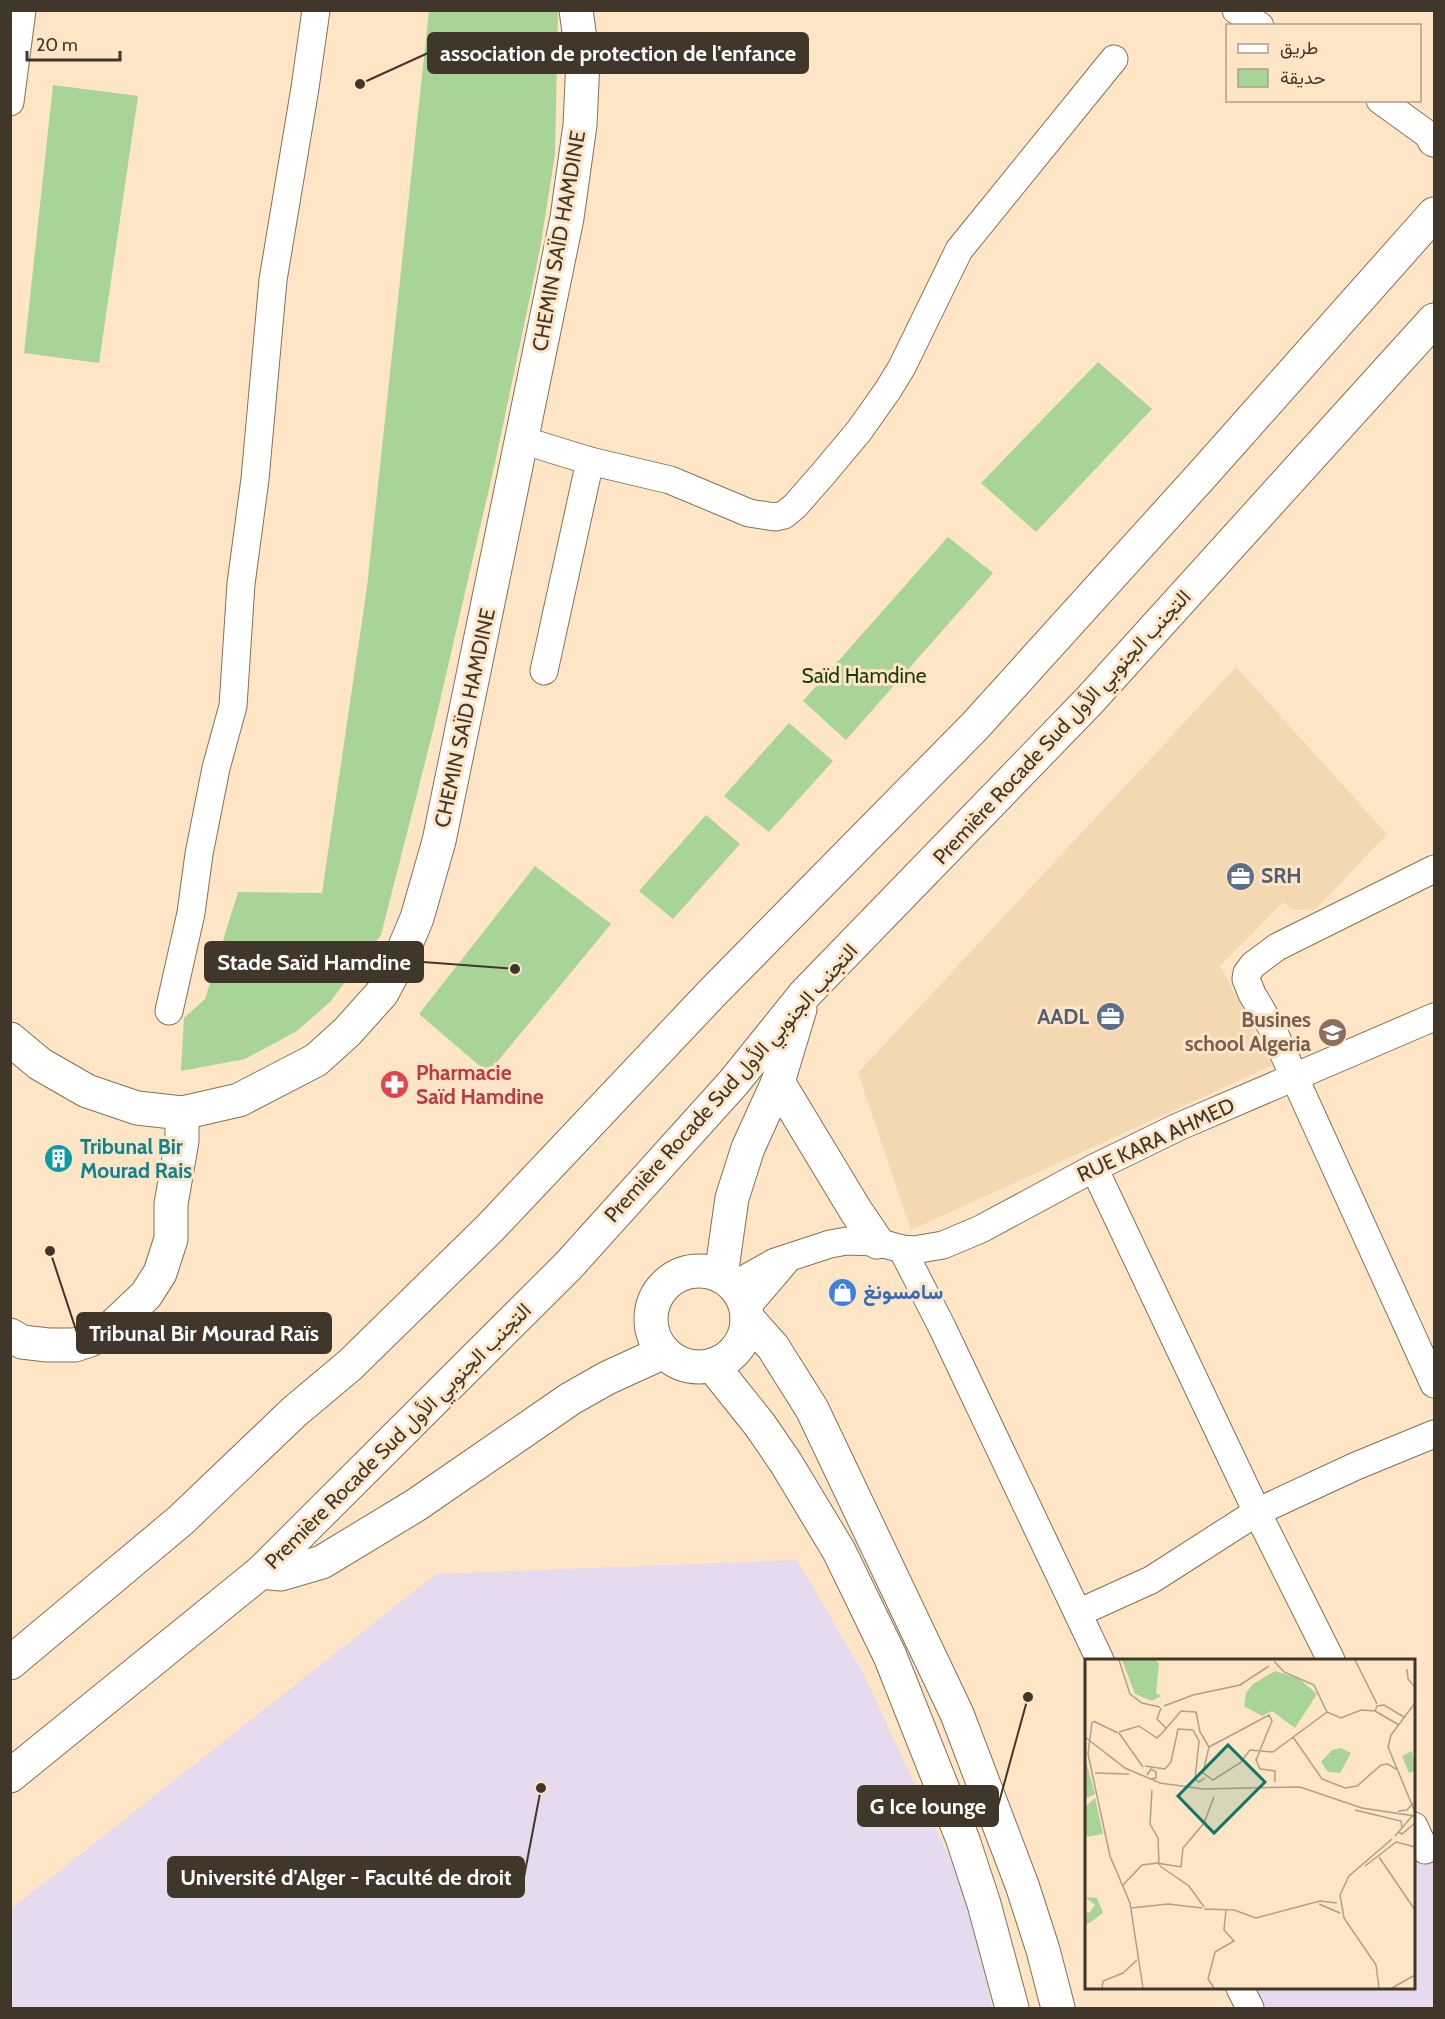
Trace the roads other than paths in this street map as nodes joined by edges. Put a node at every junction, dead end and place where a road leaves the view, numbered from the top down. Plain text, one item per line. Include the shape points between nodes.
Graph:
1 (22, 10) edge
2 (316, 10) edge
3 (576, 10) edge
4 (1236, 10) edge
5 (1257, 24) edge
6 (1114, 59) dead end
7 (10, 102) edge
8 (1383, 102) edge
9 (1434, 140) edge
10 (1434, 214) edge
11 (1434, 320) edge
12 (522, 440) junction
13 (590, 461) junction
14 (544, 671) dead end
15 (1434, 869) edge
16 (804, 995) junction
17 (169, 1011) dead end
18 (1434, 1017) edge
19 (10, 1039) edge
20 (1293, 1078) junction
21 (778, 1082) junction
22 (182, 1113) junction
23 (1094, 1168) junction
24 (889, 1246) junction
25 (737, 1297) junction
26 (10, 1335) edge
27 (664, 1352) junction
28 (712, 1365) junction
29 (1434, 1384) edge
30 (1434, 1434) edge
31 (1257, 1512) junction
32 (261, 1572) junction
33 (1078, 1613) junction
34 (1100, 1659) edge
35 (1330, 1659) edge
36 (10, 1663) edge
37 (10, 1776) edge
38 (1240, 1989) edge
39 (1012, 2008) edge
40 (1058, 2008) edge
41 (1250, 2008) edge

1 - 7 street
2 - 17 street via 273,280 241,584 233,706 216,768
3 - 12 main road, CHEMIN SAÏD HAMDINE via 583,60 580,124 567,218
4 - 5 street
6 - 13 street via 959,250 888,390 859,431 784,515 748,513 670,480
8 - 9 street
10 - 36 main road via 975,726 713,992 490,1228 350,1365 294,1412 181,1520
11 - 16 main road, Première Rocade Sud التجنب الجنوبي الأول via 1089,701
12 - 13 street
12 - 22 main road, CHEMIN SAÏD HAMDINE via 440,841 417,918 398,963 382,993 315,1060 239,1100
13 - 14 street
15 - 20 street via 1277,947 1247,973 1252,994 1272,1028
16 - 21 main road
16 - 32 main road, Première Rocade Sud التجنب الجنوبي الأول via 734,1082 569,1265
18 - 20 street, RUE KARA AHMED
19 - 22 main road, CHEMIN SAÏD HAMDINE via 40,1064 87,1091 137,1108
20 - 23 street, RUE KARA AHMED
20 - 29 street
21 - 24 main road via 856,1211
21 - 25 main road via 748,1148 732,1198
22 - 26 main road via 182,1141 171,1204 171,1239 160,1273 146,1294 109,1329 75,1345 22,1342
23 - 24 street, RUE KARA AHMED via 981,1229 943,1245 923,1250
23 - 31 street
24 - 25 street, RUE KARA AHMED via 847,1241 830,1244 789,1258
24 - 33 street via 942,1327
25 - 27 main road via 704,1271 688,1272 673,1279 653,1305 651,1322
25 - 28 main road via 743,1338 736,1350
25 - 40 main road via 812,1409 957,1714 1022,1885
27 - 28 main road via 686,1366
27 - 32 main road via 570,1399 416,1505 322,1563 280,1574
28 - 39 main road via 786,1463 839,1551 890,1656 963,1840
30 - 31 street
31 - 33 street via 1151,1580
31 - 35 street
32 - 37 main road, Première Rocade Sud التجنب الجنوبي الأول
33 - 34 street
38 - 41 street

